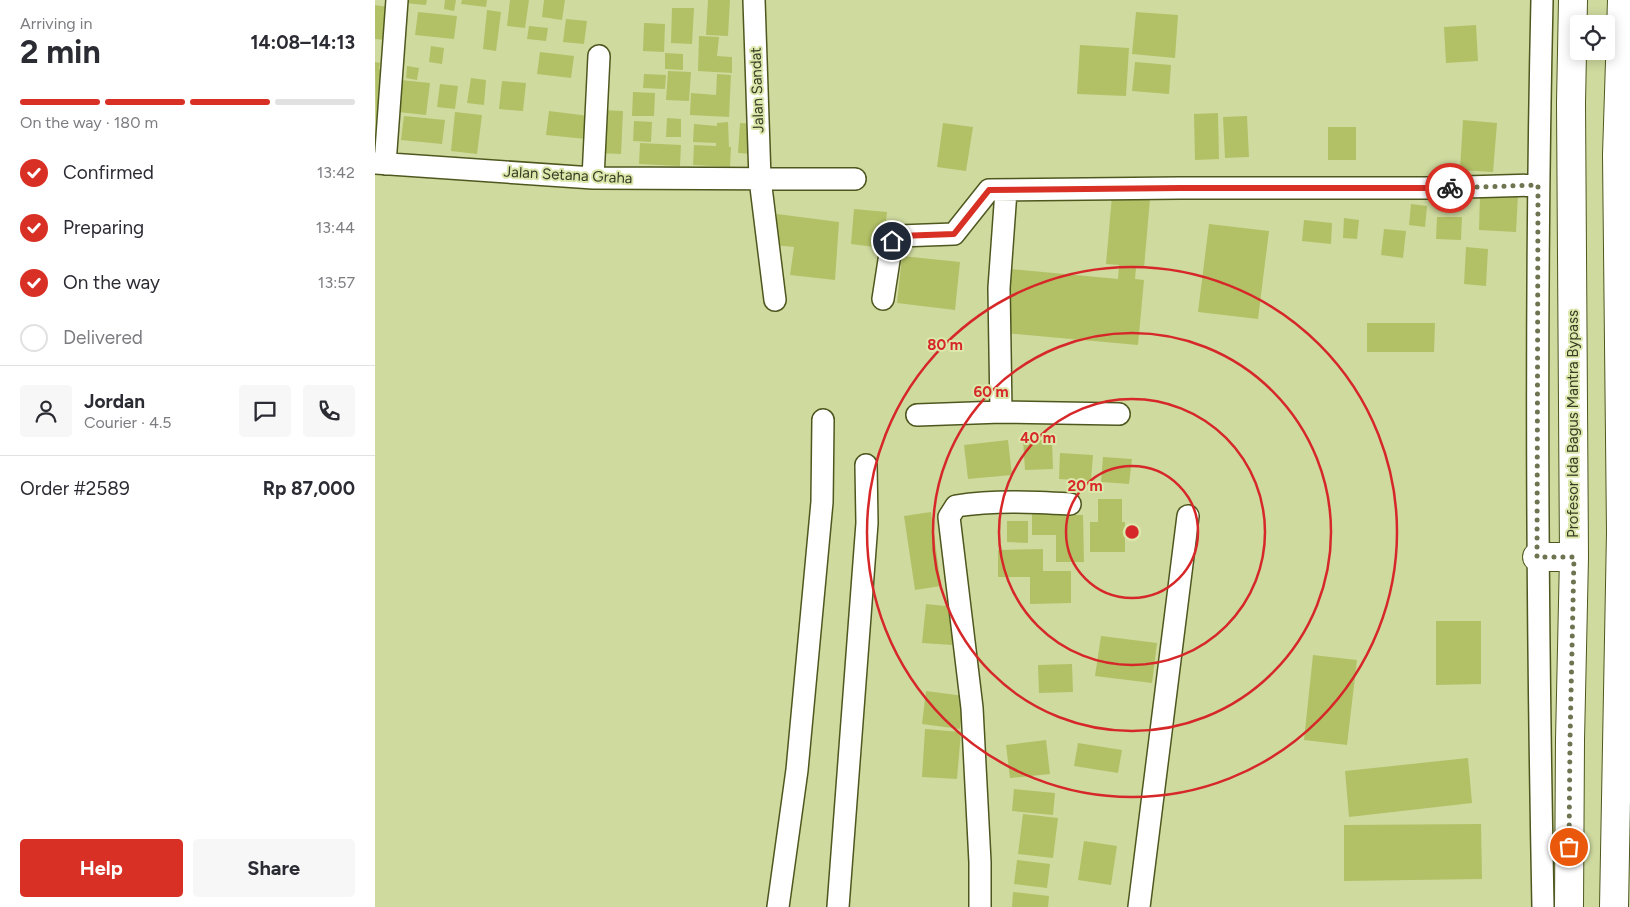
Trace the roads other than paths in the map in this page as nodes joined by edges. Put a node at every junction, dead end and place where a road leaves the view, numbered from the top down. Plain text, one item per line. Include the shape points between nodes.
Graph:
1 (397, 0) edge
2 (754, 0) edge
3 (1542, 0) edge
4 (1573, 0) edge
5 (1622, 0) edge
6 (599, 56) dead end
7 (380, 163) edge
8 (593, 178) junction
9 (760, 179) junction
10 (855, 179) dead end
11 (1538, 185) junction
12 (1006, 191) junction
13 (883, 299) dead end
14 (775, 300) dead end
15 (1001, 412) junction
16 (1119, 414) dead end
17 (917, 415) dead end
18 (823, 420) dead end
19 (866, 464) dead end
20 (1070, 504) dead end
21 (1188, 516) dead end
22 (1625, 532) edge
23 (1537, 557) junction
24 (1574, 557) junction
25 (778, 907) edge
26 (839, 907) edge
27 (980, 907) edge
28 (1139, 907) edge
29 (1543, 907) edge
30 (1569, 907) edge
31 (1614, 907) edge

1 - 7 street
2 - 9 street, Jalan Sandat
3 - 11 street
4 - 24 highway, Profesor Ida Bagus Mantra Bypass
5 - 22 highway via 1617,155
6 - 8 street
7 - 8 street, Jalan Setana Graha
8 - 9 street, Jalan Setana Graha
9 - 10 street, Jalan Setana Graha
9 - 14 street, Jalan Sandat
11 - 12 street
11 - 23 street
12 - 13 street via 989,190 954,234 899,236 892,241
12 - 15 street via 999,288
15 - 16 street
15 - 17 street
18 - 25 street via 820,522 797,770
19 - 26 street via 867,523
20 - 27 street via 1016,501 966,504 956,506 949,517 973,708
21 - 28 street
22 - 31 highway
23 - 24 highway
23 - 29 street
24 - 30 highway, Profesor Ida Bagus Mantra Bypass

